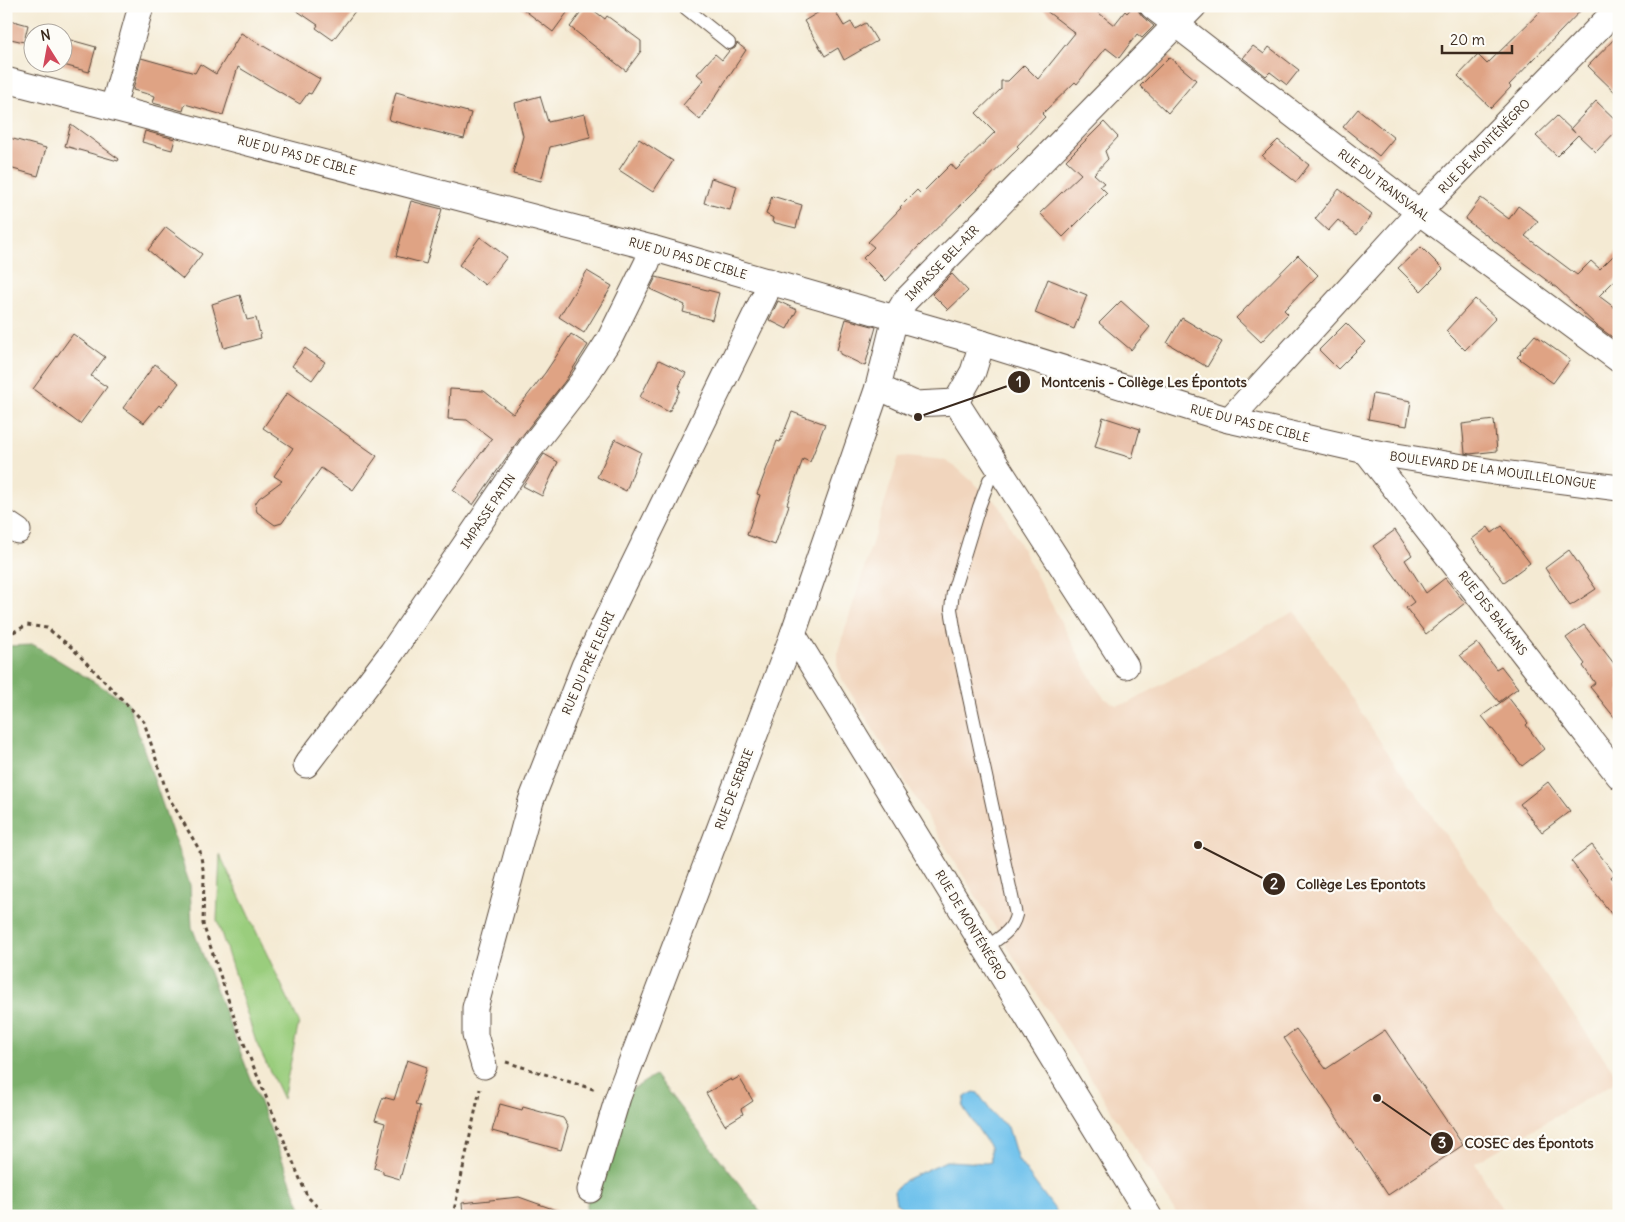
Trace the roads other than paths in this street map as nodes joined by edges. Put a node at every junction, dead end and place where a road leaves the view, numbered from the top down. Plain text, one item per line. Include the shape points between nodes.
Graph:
1 (140, 6) edge
2 (683, 6) edge
3 (1152, 6) edge
4 (1194, 6) edge
5 (1619, 7) edge
6 (1176, 25) junction
7 (729, 43) dead end
8 (6, 80) edge
9 (113, 107) junction
10 (1420, 212) junction
11 (652, 248) junction
12 (768, 281) junction
13 (895, 318) junction
14 (982, 343) junction
15 (1619, 360) edge
16 (878, 387) junction
17 (956, 402) junction
18 (1229, 420) junction
19 (1366, 451) junction
20 (1000, 471) junction
21 (1619, 488) edge
22 (793, 634) junction
23 (1126, 666) dead end
24 (306, 765) dead end
25 (1619, 776) edge
26 (985, 948) junction
27 (484, 1066) road end
28 (590, 1190) dead end
29 (1149, 1216) edge

1 - 9 street
2 - 7 lane
3 - 6 street, RUE DU TRANSVAAL
4 - 6 street, IMPASSE BEL-AIR
5 - 10 street, RUE DE MONTÉNÉGRO
6 - 10 street, RUE DU TRANSVAAL
6 - 13 street, IMPASSE BEL-AIR via 905,301
8 - 9 street, RUE DU PAS DE CIBLE
9 - 11 street, RUE DU PAS DE CIBLE
10 - 15 street, RUE DU TRANSVAAL
10 - 18 street, RUE DE MONTÉNÉGRO
11 - 12 street, RUE DU PAS DE CIBLE
11 - 24 street, IMPASSE PATIN via 609,340 582,382 530,449 392,652
12 - 13 street, RUE DU PAS DE CIBLE
12 - 27 street, RUE DU PRÉ FLEURI via 765,295 584,666 532,802 475,1008 475,1035
13 - 14 street, RUE DU PAS DE CIBLE
13 - 16 street, IMPASSE BEL-AIR
14 - 17 street via 973,372
14 - 18 street, RUE DU PAS DE CIBLE
16 - 17 street via 915,404
16 - 22 street, RUE DE SERBIE
17 - 20 street
18 - 19 street, RUE DU PAS DE CIBLE
19 - 21 street, BOULEVARD DE LA MOUILLELONGUE
19 - 25 street, RUE DES BALKANS
20 - 23 street
20 - 26 lane via 990,480 978,507 951,609 1016,915 1007,932
22 - 26 street, RUE DE MONTÉNÉGRO
22 - 28 street, RUE DE SERBIE via 618,1096
26 - 29 street, RUE DE MONTÉNÉGRO

